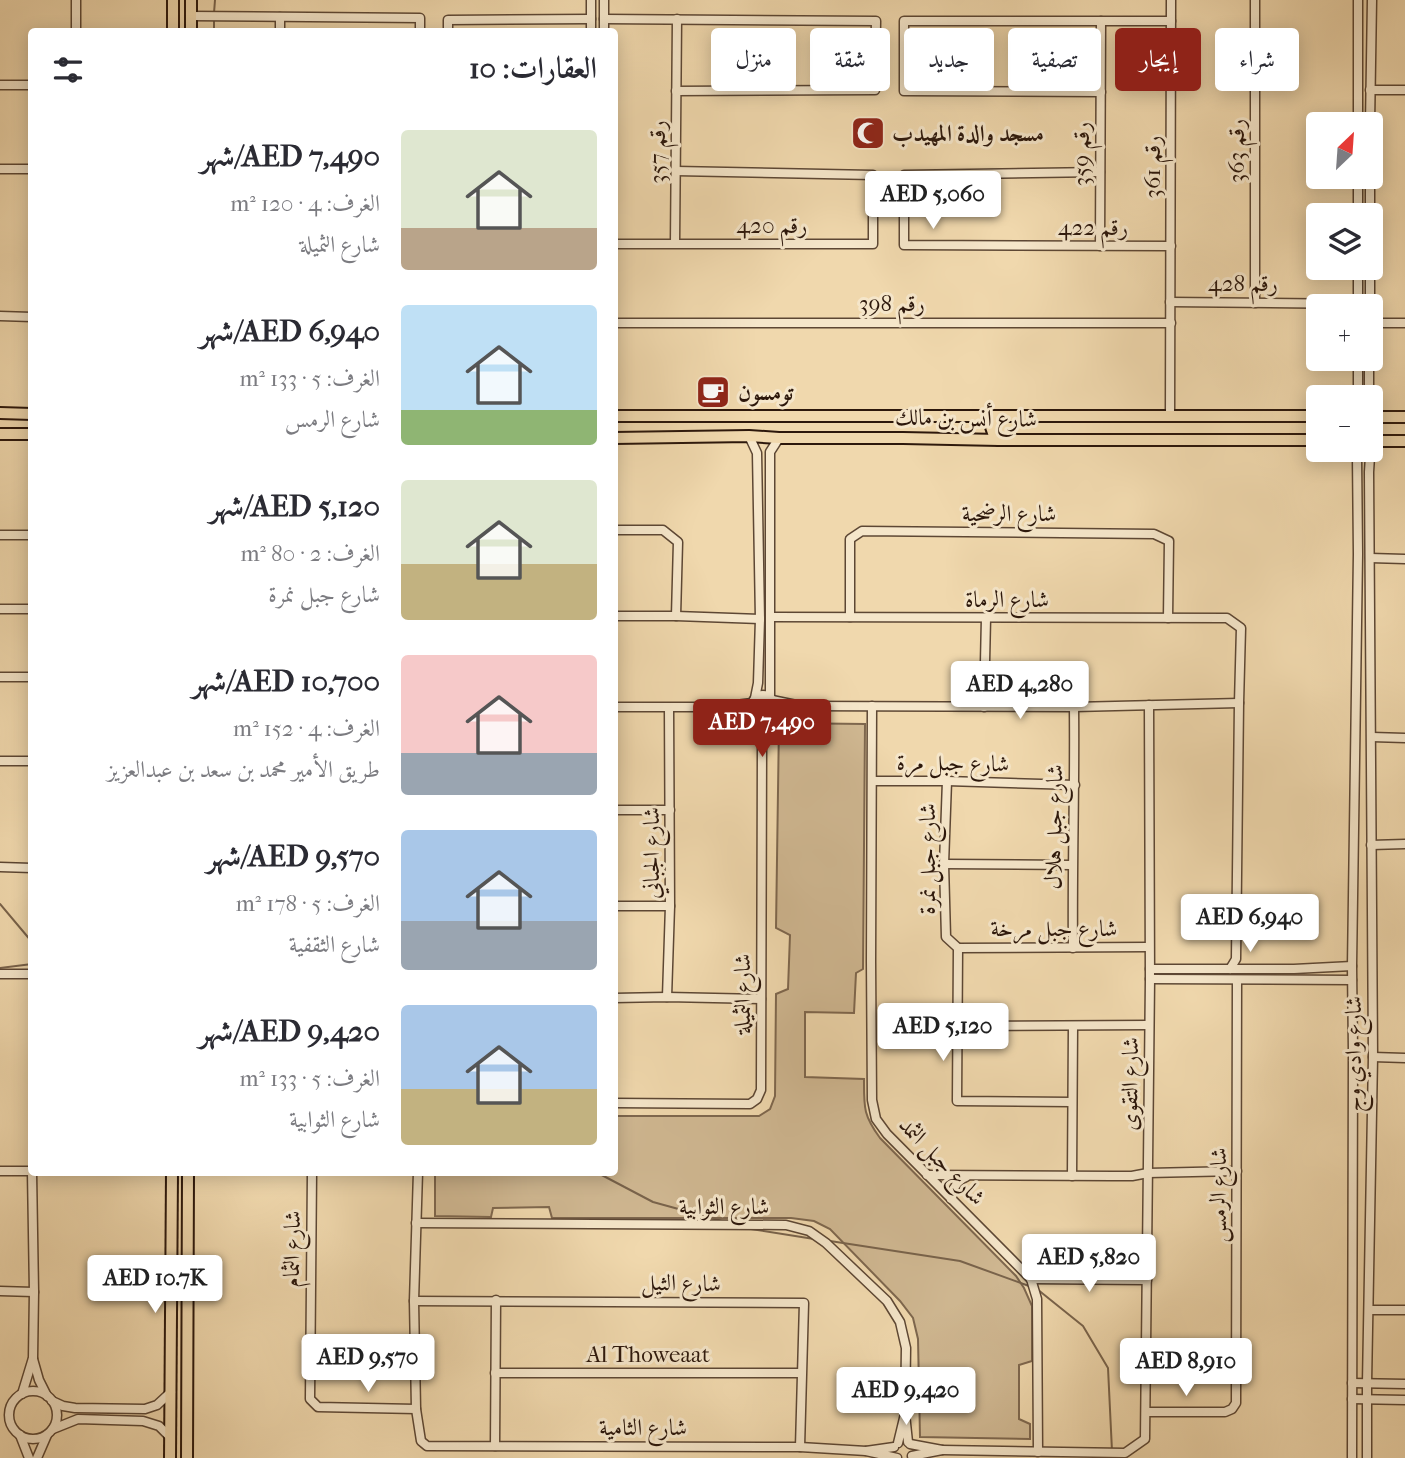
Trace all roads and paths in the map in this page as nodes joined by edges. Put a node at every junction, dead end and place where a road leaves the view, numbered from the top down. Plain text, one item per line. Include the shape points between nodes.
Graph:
1 (76, 0) edge
2 (173, 0) edge
3 (191, 0) edge
4 (591, 0) edge
5 (604, 0) edge
6 (1171, 0) edge
7 (1255, 0) edge
8 (1358, 0) edge
9 (1371, 0) edge
10 (191, 16) junction
11 (280, 17) junction
12 (591, 19) junction
13 (604, 19) junction
14 (677, 19) junction
15 (1101, 21) junction
16 (1171, 21) junction
17 (76, 28) edge
18 (173, 28) edge
19 (191, 28) edge
20 (280, 28) edge
21 (420, 28) edge
22 (448, 28) edge
23 (591, 28) edge
24 (604, 28) edge
25 (0, 85) edge
26 (28, 85) edge
27 (676, 90) junction
28 (1370, 90) junction
29 (1405, 90) edge
30 (1101, 92) junction
31 (1358, 112) edge
32 (1370, 112) edge
33 (0, 169) edge
34 (28, 169) edge
35 (676, 171) junction
36 (1100, 172) junction
37 (675, 243) junction
38 (618, 244) edge
39 (1100, 246) junction
40 (1171, 246) junction
41 (1358, 282) joint
42 (1370, 282) joint
43 (1358, 294) edge
44 (1370, 294) edge
45 (1171, 302) junction
46 (1255, 303) junction
47 (1306, 304) edge
48 (0, 316) edge
49 (28, 317) edge
50 (618, 323) edge
51 (1171, 323) junction
52 (1383, 323) edge
53 (1405, 323) edge
54 (1358, 371) edge
55 (1369, 371) edge
56 (1358, 381) junction
57 (1369, 381) junction
58 (1358, 385) edge
59 (1369, 385) edge
60 (0, 413) edge
61 (28, 414) edge
62 (618, 415) edge
63 (936, 416) junction
64 (1306, 416) edge
65 (998, 417) junction
66 (1170, 417) junction
67 (1383, 417) edge
68 (1405, 417) edge
69 (0, 434) edge
70 (28, 434) edge
71 (749, 436) junction
72 (618, 438) edge
73 (779, 438) junction
74 (937, 439) junction
75 (999, 440) junction
76 (1306, 440) edge
77 (1383, 441) edge
78 (1405, 441) edge
79 (1357, 462) edge
80 (1370, 462) edge
81 (1358, 472) junction
82 (1369, 472) junction
83 (618, 530) edge
84 (0, 535) edge
85 (28, 535) edge
86 (1370, 558) junction
87 (1405, 559) edge
88 (0, 609) edge
89 (28, 609) edge
90 (618, 616) edge
91 (676, 616) junction
92 (770, 617) junction
93 (849, 617) junction
94 (986, 618) junction
95 (1168, 618) junction
96 (760, 619) junction
97 (0, 677) edge
98 (28, 677) edge
99 (771, 699) junction
100 (1239, 703) junction
101 (1149, 705) junction
102 (801, 706) junction
103 (872, 706) junction
104 (984, 706) junction
105 (1074, 706) junction
106 (618, 707) edge
107 (754, 707) junction
108 (670, 708) junction
109 (771, 713) junction
110 (1372, 737) junction
111 (1405, 738) edge
112 (762, 744) junction
113 (0, 761) edge
114 (28, 761) edge
115 (873, 781) junction
116 (947, 781) junction
117 (1075, 785) junction
118 (618, 810) edge
119 (670, 810) junction
120 (1405, 844) edge
121 (1371, 845) junction
122 (944, 864) junction
123 (1072, 864) junction
124 (0, 867) edge
125 (28, 868) edge
126 (618, 906) edge
127 (670, 906) junction
128 (1149, 947) junction
129 (958, 948) junction
130 (1073, 948) junction
131 (1236, 959) junction
132 (1352, 966) junction
133 (1230, 969) junction
134 (1244, 969) junction
135 (1294, 969) junction
136 (0, 974) edge
137 (28, 974) edge
138 (1150, 974) junction
139 (1237, 979) junction
140 (1294, 980) junction
141 (1352, 980) junction
142 (667, 997) junction
143 (618, 998) edge
144 (761, 999) junction
145 (958, 1026) junction
146 (1073, 1026) junction
147 (1149, 1026) junction
148 (1373, 1057) junction
149 (1405, 1058) edge
150 (1071, 1102) junction
151 (618, 1103) edge
152 (0, 1171) edge
153 (1237, 1171) junction
154 (28, 1172) edge
155 (1148, 1173) junction
156 (927, 1175) junction
157 (32, 1176) edge
158 (172, 1176) edge
159 (188, 1176) edge
160 (313, 1176) edge
161 (418, 1176) edge
162 (970, 1176) junction
163 (1072, 1177) junction
164 (951, 1199) junction
165 (416, 1223) junction
166 (1031, 1279) junction
167 (1147, 1280) junction
168 (0, 1291) edge
169 (34, 1292) junction
170 (496, 1300) junction
171 (414, 1301) junction
172 (1369, 1310) junction
173 (1405, 1310) edge
174 (33, 1358) junction
175 (495, 1373) junction
176 (801, 1373) junction
177 (1352, 1383) junction
178 (1367, 1383) junction
179 (1405, 1384) edge
180 (171, 1392) junction
181 (19, 1396) junction
182 (50, 1398) junction
183 (1352, 1399) junction
184 (1367, 1399) junction
185 (1405, 1400) edge
186 (2, 1405) dead end
187 (416, 1409) junction
188 (1146, 1412) junction
189 (0, 1422) edge
190 (50, 1432) junction
191 (18, 1434) junction
192 (170, 1437) junction
193 (495, 1446) junction
194 (800, 1447) junction
195 (900, 1448) edge
196 (942, 1450) junction
197 (1038, 1452) junction
198 (911, 1457) edge
199 (29, 1458) edge
200 (37, 1458) edge
201 (170, 1458) edge
202 (187, 1458) edge
203 (1352, 1458) edge
204 (1367, 1458) edge

1 - 17 street
2 - 18 main road
3 - 10 main road
4 - 12 street
5 - 13 street
6 - 16 street, رقم 361
7 - 46 street, رقم 363
8 - 31 street
9 - 28 street
10 - 11 street
10 - 19 main road
11 - 20 street
11 - 21 street via 420,18
12 - 22 street via 448,20
12 - 23 street
13 - 14 street
13 - 24 street
14 - 27 street, رقم 357
14 - 27 street via 876,21 875,90
15 - 16 street
15 - 30 street, رقم 359
15 - 30 street via 904,21 904,91
16 - 40 street, رقم 361
25 - 26 street
27 - 35 street, رقم 357
28 - 29 street
28 - 32 street
30 - 36 street, رقم 359
33 - 34 street
35 - 37 street, رقم 357
35 - 37 street, رقم 420 via 873,175 873,244
36 - 39 street, رقم 359
36 - 39 street, رقم 422 via 904,175 904,245
37 - 38 street, رقم 420
39 - 40 street, رقم 422
40 - 45 street, رقم 361
41 - 42 street
41 - 43 street
42 - 44 street
45 - 46 street, رقم 428
45 - 51 street, رقم 361
46 - 47 street, رقم 428
48 - 49 street
50 - 51 street, رقم 398
51 - 66 street, رقم 361
52 - 53 street
54 - 56 street
55 - 57 street
56 - 57 street via 1362,387
56 - 58 street
57 - 59 street
60 - 61 main road
62 - 63 main road, شارع أنس بن مالك
63 - 65 main road, شارع أنس بن مالك
63 - 74 main road via 945,428
64 - 66 main road, شارع أنس بن مالك
65 - 66 main road, شارع أنس بن مالك
65 - 75 main road via 991,427
67 - 68 main road
69 - 70 main road
71 - 72 main road, شارع أنس بن مالك
71 - 73 main road, شارع أنس بن مالك
71 - 96 street via 757,453
73 - 74 main road, شارع أنس بن مالك
73 - 92 street via 770,452
74 - 75 main road, شارع أنس بن مالك
75 - 76 main road, شارع أنس بن مالك
77 - 78 main road
79 - 81 street, شارع وادي وج
80 - 82 street, شارع وادي وج
81 - 82 street
81 - 132 street, شارع وادي وج
82 - 86 street, شارع وادي وج
83 - 91 street via 663,530 678,542
84 - 85 street
86 - 87 street
86 - 110 street, شارع وادي وج
88 - 89 street
90 - 91 street
91 - 96 street
92 - 93 street, شارع الرماة
92 - 99 street
93 - 94 street, شارع الرماة
93 - 95 street, شارع الرضحية via 850,539 862,531 1154,534 1169,541
94 - 95 street, شارع الرماة
94 - 104 street
95 - 100 street, شارع الرماة via 1227,618 1241,628
96 - 107 street
97 - 98 street
99 - 102 street
99 - 107 street via 763,695
99 - 109 street
100 - 101 street
100 - 131 street
101 - 105 street
101 - 128 street, شارع التقوى
102 - 103 street
102 - 109 street
103 - 104 street
103 - 115 street, شارع جبل الثمد
104 - 105 street
105 - 117 street, شارع جبل هلال
106 - 108 street
107 - 108 street
107 - 109 street via 761,717
107 - 112 street
108 - 119 street, شارع الجباني
109 - 112 street
110 - 111 street
110 - 121 street, شارع وادي وج
112 - 144 street, شارع الثميلة
113 - 114 street
115 - 116 street, شارع جبل مرة
115 - 156 street, شارع جبل الثمد via 872,1100 876,1119 887,1134
116 - 117 street, شارع جبل مرة
116 - 122 street, شارع جبل نمرة
117 - 123 street, شارع جبل هلال
118 - 119 street
119 - 127 street, شارع الجباني
120 - 121 street
121 - 148 street, شارع وادي وج
122 - 123 street
122 - 129 street, شارع جبل نمرة via 946,937
123 - 130 street, شارع جبل هلال
124 - 125 street
126 - 127 street
127 - 142 street, شارع الجباني
128 - 130 street, شارع جبل مرخة
128 - 138 street, شارع التقوى
129 - 130 street, شارع جبل مرخة
129 - 145 street, شارع جبل نمرة
131 - 133 street
131 - 134 street
132 - 135 street
132 - 141 street, شارع وادي وج
133 - 134 street
133 - 138 street
134 - 135 street
135 - 140 street
136 - 137 street
138 - 139 street
138 - 147 street, شارع التقوى
139 - 140 street
139 - 153 street, شارع الرمس
140 - 141 street
141 - 177 street, شارع وادي وج
142 - 143 street
142 - 144 street
144 - 151 street, شارع الثميلة via 761,1090 757,1099 750,1104
145 - 146 street
145 - 150 street, شارع جبل نمرة via 957,1101
146 - 147 street
146 - 150 street
147 - 155 street, شارع التقوى
148 - 149 street
148 - 172 street, شارع وادي وج
150 - 163 street
152 - 154 street
153 - 155 street
153 - 188 street, شارع الرمس via 1236,1403 1225,1412
155 - 163 street
155 - 167 street, شارع التقوى
156 - 162 street
156 - 164 street, شارع جبل الثمد
157 - 169 street
158 - 180 main road
159 - 202 main road
160 - 187 street, شارع الثمام via 310,1399 318,1407
161 - 165 street
162 - 163 street
162 - 164 street via 961,1179
164 - 166 street, شارع جبل الثمد
165 - 171 street
165 - 195 street, شارع الثوابية via 786,1225 809,1231 887,1301 900,1322 906,1348
166 - 167 street
166 - 197 street via 1037,1299
167 - 188 street, شارع التقوى
168 - 169 street
169 - 174 street
170 - 171 street, شارع الثيل
170 - 175 street
170 - 176 street, شارع الثيل via 804,1303
171 - 187 street
172 - 173 street
172 - 178 street, شارع وادي وج
174 - 181 street
174 - 182 street
175 - 176 street, Al Thoweaat
175 - 193 street
176 - 194 street, شارع الثيل
177 - 178 street
177 - 183 street, شارع وادي وج
178 - 179 street
178 - 184 street, شارع وادي وج
180 - 182 street via 158,1405 145,1409 75,1408
180 - 192 main road
181 - 182 street via 37,1391
181 - 186 street
181 - 191 street via 9,1412
182 - 190 street via 57,1421
183 - 184 street
183 - 203 street, شارع وادي وج
184 - 185 street
184 - 204 street, شارع وادي وج
187 - 193 street, شارع الثامية via 421,1441 427,1446
188 - 197 street, شارع التقوى via 1145,1439 1125,1453
189 - 191 street
190 - 191 street via 32,1439
190 - 192 street via 78,1419 143,1422 159,1426
190 - 200 street
191 - 199 street
192 - 201 main road
193 - 194 street, شارع الثامية
194 - 195 street, شارع الثامية
195 - 196 street, شارع الثامية
195 - 198 street, شارع الثوابية via 913,1450
196 - 197 street
196 - 198 street

